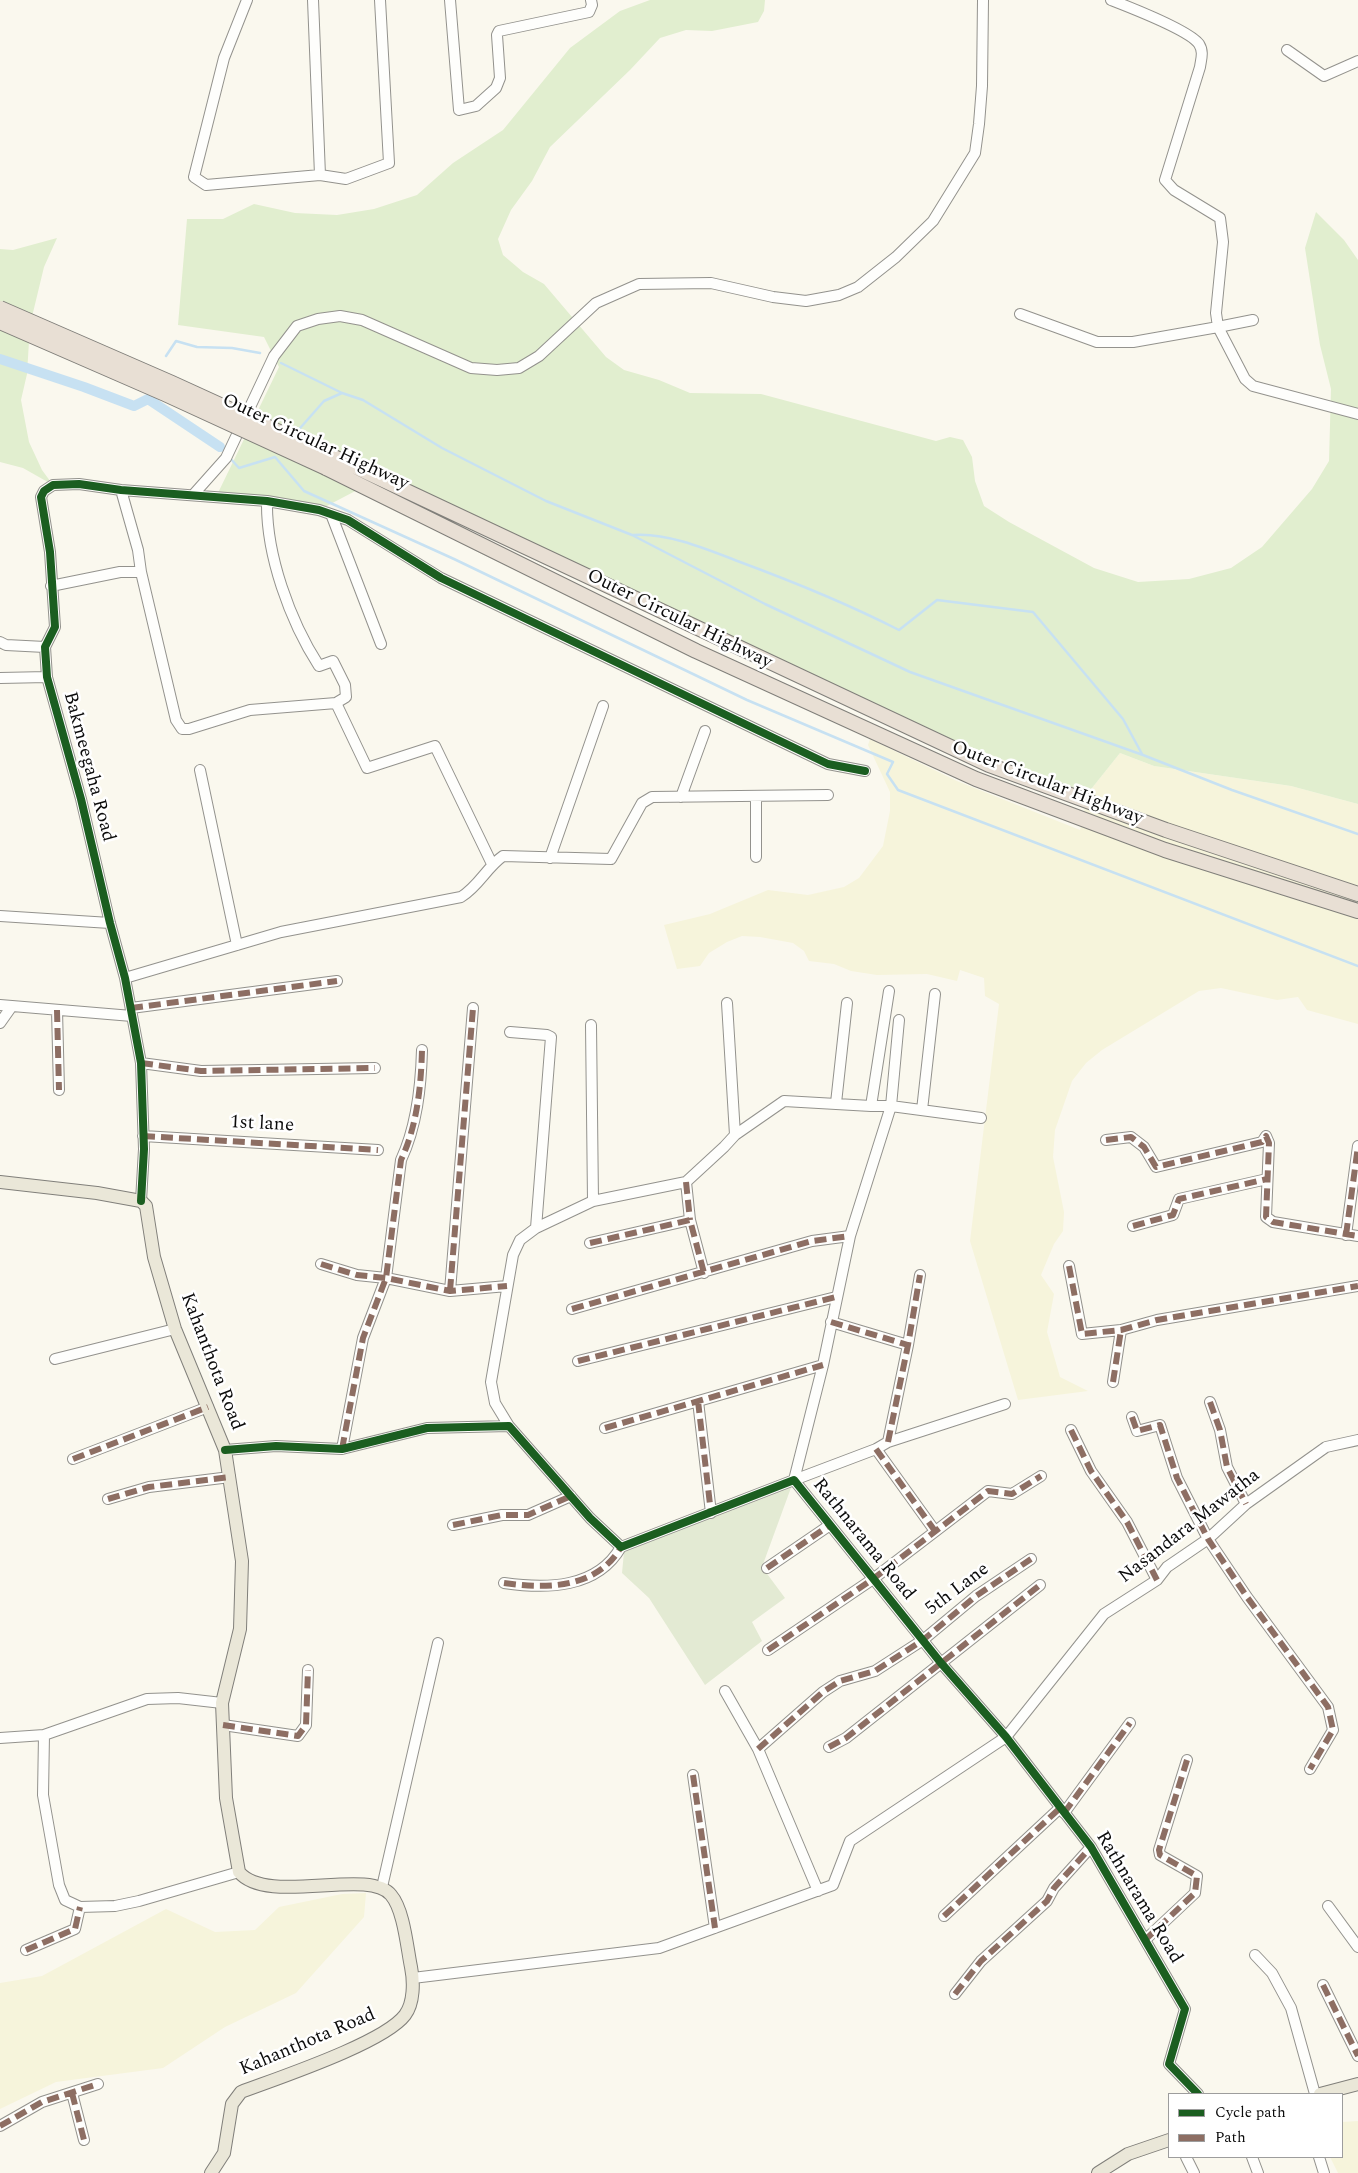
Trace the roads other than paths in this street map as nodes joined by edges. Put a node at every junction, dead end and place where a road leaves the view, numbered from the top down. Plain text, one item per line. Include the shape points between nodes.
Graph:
1 (247, 0) edge
2 (312, 0) edge
3 (380, 0) edge
4 (450, 0) edge
5 (591, 0) edge
6 (983, 0) edge
7 (1111, 0) edge
8 (1288, 50) dead end
9 (1358, 61) edge
10 (320, 175) junction
11 (0, 308) edge
12 (1020, 314) dead end
13 (1253, 320) dead end
14 (0, 322) edge
15 (1218, 327) junction
16 (1358, 414) edge
17 (329, 462) junction
18 (121, 490) junction
19 (193, 495) junction
20 (267, 501) junction
21 (331, 514) junction
22 (141, 572) junction
23 (51, 586) junction
24 (0, 642) edge
25 (380, 644) dead end
26 (45, 647) junction
27 (47, 677) junction
28 (0, 678) edge
29 (336, 703) junction
30 (603, 706) dead end
31 (705, 731) dead end
32 (200, 770) dead end
33 (865, 771) dead end
34 (828, 795) dead end
35 (756, 796) junction
36 (681, 797) junction
37 (756, 856) dead end
38 (550, 858) junction
39 (492, 864) junction
40 (1358, 894) edge
41 (1358, 911) edge
42 (0, 916) edge
43 (110, 923) junction
44 (237, 945) junction
45 (125, 978) junction
46 (337, 981) dead end
47 (889, 991) dead end
48 (935, 994) dead end
49 (727, 1003) dead end
50 (847, 1003) dead end
51 (0, 1005) edge
52 (12, 1006) junction
53 (473, 1008) dead end
54 (57, 1010) junction
55 (131, 1012) junction
56 (899, 1020) dead end
57 (0, 1023) edge
58 (591, 1024) dead end
59 (510, 1032) dead end
60 (422, 1050) dead end
61 (142, 1063) junction
62 (375, 1068) dead end
63 (59, 1090) dead end
64 (836, 1103) junction
65 (871, 1106) junction
66 (891, 1106) junction
67 (922, 1110) junction
68 (981, 1118) dead end
69 (735, 1135) junction
70 (143, 1136) junction
71 (1106, 1140) dead end
72 (1358, 1146) edge
73 (378, 1150) dead end
74 (1267, 1179) junction
75 (0, 1182) edge
76 (686, 1182) junction
77 (141, 1201) junction
78 (593, 1201) junction
79 (690, 1220) junction
80 (1133, 1226) dead end
81 (536, 1228) junction
82 (1346, 1235) junction
83 (850, 1236) junction
84 (1358, 1236) edge
85 (590, 1243) dead end
86 (321, 1264) dead end
87 (1069, 1266) dead end
88 (704, 1273) junction
89 (920, 1275) dead end
90 (386, 1278) junction
91 (507, 1286) junction
92 (1358, 1286) edge
93 (450, 1291) junction
94 (836, 1297) junction
95 (572, 1309) dead end
96 (831, 1322) junction
97 (175, 1329) junction
98 (1121, 1330) junction
99 (908, 1346) junction
100 (56, 1360) dead end
101 (578, 1361) dead end
102 (823, 1365) junction
103 (1113, 1382) dead end
104 (698, 1401) junction
105 (1210, 1402) dead end
106 (1005, 1404) dead end
107 (208, 1407) junction
108 (1132, 1417) dead end
109 (509, 1426) junction
110 (606, 1428) dead end
111 (1071, 1430) dead end
112 (1358, 1440) edge
113 (888, 1442) junction
114 (342, 1449) junction
115 (876, 1449) junction
116 (225, 1450) junction
117 (73, 1459) dead end
118 (1041, 1476) dead end
119 (230, 1477) junction
120 (794, 1480) junction
121 (571, 1496) junction
122 (108, 1499) dead end
123 (1246, 1504) junction
124 (711, 1513) junction
125 (453, 1525) dead end
126 (830, 1525) junction
127 (935, 1531) junction
128 (1208, 1539) junction
129 (621, 1547) junction
130 (1031, 1559) dead end
131 (767, 1568) dead end
132 (873, 1579) junction
133 (1157, 1580) junction
134 (504, 1583) dead end
135 (1040, 1585) dead end
136 (922, 1640) junction
137 (438, 1643) dead end
138 (768, 1650) dead end
139 (941, 1663) junction
140 (308, 1670) dead end
141 (725, 1691) dead end
142 (222, 1703) junction
143 (1130, 1723) dead end
144 (223, 1725) junction
145 (44, 1735) junction
146 (1006, 1737) junction
147 (0, 1738) edge
148 (829, 1747) dead end
149 (758, 1748) junction
150 (1187, 1760) dead end
151 (1310, 1769) dead end
152 (693, 1775) dead end
153 (1062, 1810) junction
154 (1091, 1847) junction
155 (238, 1872) junction
156 (382, 1888) junction
157 (818, 1891) junction
158 (1328, 1906) dead end
159 (80, 1908) junction
160 (944, 1916) dead end
161 (715, 1928) junction
162 (1145, 1940) junction
163 (1358, 1947) edge
164 (26, 1950) dead end
165 (1255, 1955) dead end
166 (413, 1978) junction
167 (1323, 1985) dead end
168 (955, 1994) dead end
169 (1358, 2056) edge
170 (98, 2084) dead end
171 (1358, 2084) edge
172 (72, 2093) junction
173 (1197, 2093) edge
174 (1315, 2093) edge
175 (1324, 2093) edge
176 (0, 2126) edge
177 (84, 2140) dead end
178 (1168, 2140) edge
179 (1186, 2158) edge
180 (1252, 2158) edge
181 (1319, 2158) edge
182 (211, 2173) edge
183 (1098, 2173) edge
184 (1194, 2173) edge
185 (1258, 2173) edge
186 (1324, 2173) edge

1 - 10 street via 224,58 194,177 206,185
2 - 10 street
3 - 10 street via 389,163 346,179
4 - 5 street via 459,110 476,106 496,88 500,78 499,31 589,12
6 - 19 street via 982,86 974,153 933,221 890,263 858,287 839,296 806,301 711,283 639,284 596,303 539,356 519,368 497,370 471,368 362,320 340,316 318,319 297,326 274,356 226,458
7 - 15 street via 1184,34 1198,43 1202,52 1165,180 1174,190 1220,218 1223,242 1216,313
8 - 9 street via 1324,76
11 - 17 highway, Outer Circular Highway, bridge via 182,387
12 - 15 street via 1097,342 1133,342
13 - 15 street
14 - 17 highway, Outer Circular Highway, bridge
15 - 16 street via 1245,379 1254,386
17 - 40 highway, Outer Circular Highway via 989,766
17 - 41 highway, Outer Circular Highway via 696,651 976,779 1165,850
18 - 19 street, Bakmeegaha Road
18 - 22 street
18 - 23 street, Bakmeegaha Road via 78,484 53,485 44,491 41,497 50,552
19 - 20 street, Bakmeegaha Road
20 - 21 street, Bakmeegaha Road
20 - 29 street via 276,573 309,650 319,666 333,661 345,685 346,697
21 - 25 street
21 - 33 street, Bakmeegaha Road via 348,520 459,587 828,764
22 - 23 street via 120,572
22 - 29 street via 176,720 182,729 250,710
23 - 26 street, Bakmeegaha Road via 55,627
24 - 26 street
26 - 27 street, Bakmeegaha Road
27 - 28 street
27 - 43 street, Bakmeegaha Road via 81,799
29 - 39 street via 366,768 435,746
30 - 38 street
31 - 36 street
32 - 44 street
34 - 35 street
35 - 36 street
35 - 37 street
36 - 38 street via 652,797 642,803 611,859
38 - 39 street via 503,856
39 - 44 street via 472,890 462,897 281,932
42 - 43 street
43 - 45 street, Bakmeegaha Road
44 - 45 street
45 - 55 street, Bakmeegaha Road
46 - 55 street
47 - 65 street
48 - 67 street
49 - 69 street
50 - 64 street
51 - 52 street
52 - 54 street
52 - 57 street
53 - 93 street
54 - 55 street
54 - 63 street
55 - 61 street, Bakmeegaha Road
56 - 66 street
58 - 78 street
59 - 81 street via 551,1037
60 - 90 street via 420,1087 408,1144 401,1160
61 - 62 street via 201,1072
61 - 70 street, Bakmeegaha Road
64 - 65 street
64 - 69 street via 784,1101
65 - 66 street
66 - 67 street
66 - 83 street
67 - 68 street
69 - 76 street
70 - 73 street, 1st lane
70 - 77 street, Bakmeegaha Road
71 - 74 street via 1131,1137 1144,1147 1156,1166 1262,1142 1266,1136 1269,1143
72 - 82 street
74 - 80 street via 1178,1199 1173,1215
74 - 82 street via 1266,1217 1273,1222
75 - 77 main road
76 - 78 street
76 - 79 street
77 - 97 main road, Kahanthota Road via 146,1206 154,1257
78 - 81 street
79 - 85 street
79 - 88 street
81 - 91 street via 520,1240 513,1255
82 - 84 street
83 - 88 street via 812,1242
83 - 94 street
86 - 90 street via 357,1275
87 - 98 street via 1082,1334
88 - 95 street
89 - 99 street
90 - 93 street
90 - 114 street via 364,1338
91 - 93 street
91 - 109 street via 491,1382 495,1403
92 - 98 street via 1157,1320
94 - 96 street
94 - 101 street
96 - 99 street
96 - 102 street
97 - 100 street
97 - 107 main road, Kahanthota Road
98 - 103 street
99 - 113 street
102 - 104 street
102 - 120 street
104 - 110 street
104 - 124 street
105 - 123 street via 1220,1430 1227,1467
106 - 113 street
107 - 116 main road, Kahanthota Road
107 - 117 street
108 - 128 street via 1137,1431 1160,1425 1177,1478
109 - 114 street via 427,1428
109 - 121 street
111 - 133 street via 1091,1471 1127,1522
112 - 123 street, Nasandara Mawatha via 1326,1447
113 - 115 street
114 - 116 street via 276,1446
115 - 120 street
115 - 127 street
116 - 119 main road, Kahanthota Road
118 - 127 street via 1012,1494 988,1491
119 - 122 street via 149,1487
119 - 142 main road, Kahanthota Road via 242,1561 240,1629
120 - 124 street, Rathnarama Road
120 - 126 street, Rathnarama Road
121 - 125 street via 528,1515 502,1515
121 - 129 street
123 - 128 street, Nasandara Mawatha
124 - 129 street, Rathnarama Road
126 - 131 street
126 - 132 street, Rathnarama Road
127 - 132 street
128 - 133 street, Nasandara Mawatha via 1167,1567
128 - 151 street via 1328,1707 1332,1730
129 - 134 street via 614,1559 599,1572 567,1584 535,1587
130 - 136 street, 5th Lane via 976,1596
132 - 136 street, Rathnarama Road
132 - 138 street
133 - 146 street, Nasandara Mawatha via 1104,1614
135 - 139 street
136 - 139 street, Rathnarama Road
136 - 149 street, 5th Lane via 875,1671 840,1681 823,1692
137 - 156 street
139 - 146 street, Rathnarama Road
139 - 148 street via 846,1738
140 - 144 street via 306,1724 298,1736
141 - 149 street
142 - 144 main road, Kahanthota Road
142 - 145 street via 178,1698 147,1699
143 - 153 street
144 - 155 main road, Kahanthota Road via 226,1798
145 - 147 street
145 - 159 street via 43,1795 59,1885 65,1900
146 - 153 street, Rathnarama Road
146 - 157 street, Nasandara Mawatha via 850,1841 834,1886
149 - 157 street
150 - 162 street via 1159,1850 1160,1855 1197,1876 1195,1893
152 - 161 street
153 - 154 street, Rathnarama Road
153 - 160 street
154 - 162 street, Rathnarama Road
154 - 168 street via 1054,1888 1047,1901 981,1961
155 - 156 main road via 244,1878 279,1887 357,1884
155 - 159 street via 139,1901
156 - 166 main road, Kahanthota Road via 391,1895 399,1911
157 - 161 street
158 - 163 street
159 - 164 street via 75,1929
161 - 166 street via 660,1948
162 - 173 street, Rathnarama Road via 1185,2009 1169,2064
165 - 174 street via 1272,1973 1291,2008
166 - 182 main road, Kahanthota Road via 412,2000 406,2015 389,2030 360,2045 241,2092 232,2104 224,2153
167 - 169 street
170 - 172 street
171 - 175 main road
172 - 176 street via 42,2102
172 - 177 street
178 - 183 main road via 1128,2154
179 - 184 street
180 - 185 street
181 - 186 street

